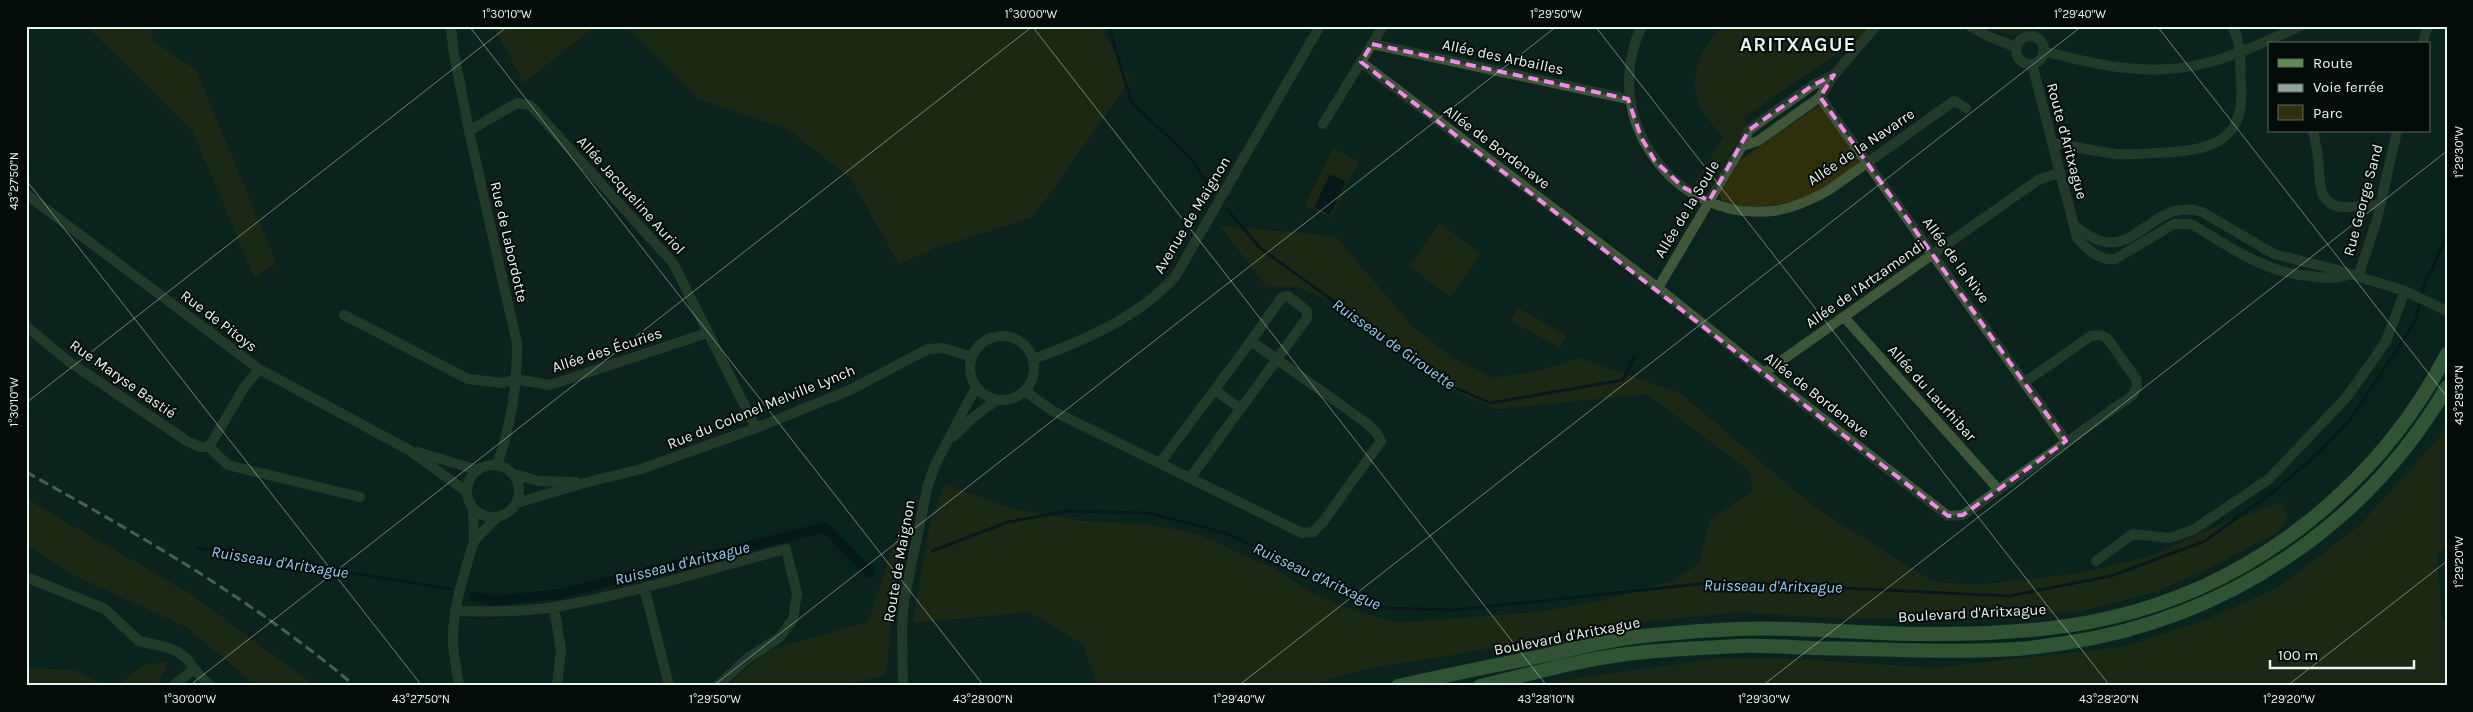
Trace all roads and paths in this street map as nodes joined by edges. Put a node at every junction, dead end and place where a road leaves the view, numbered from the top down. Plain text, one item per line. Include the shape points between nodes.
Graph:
1 (451, 26) edge
2 (1320, 26) edge
3 (1384, 26) edge
4 (1642, 26) edge
5 (1876, 26) edge
6 (1970, 26) edge
7 (2232, 26) edge
8 (2301, 26) edge
9 (2428, 26) edge
10 (2423, 42) edge
11 (1372, 44) junction
12 (2016, 47) junction
13 (2044, 51) junction
14 (2238, 52) junction
15 (1361, 62) junction
16 (2032, 64) junction
17 (1834, 75) junction
18 (1820, 97) junction
19 (1628, 99) junction
20 (1966, 108) dead end
21 (1323, 124) dead end
22 (469, 131) junction
23 (2313, 132) edge
24 (2397, 132) edge
25 (2052, 143) junction
26 (1742, 146) junction
27 (1868, 163) junction
28 (2059, 173) junction
29 (26, 194) edge
30 (1709, 201) junction
31 (2380, 206) junction
32 (2074, 225) junction
33 (1933, 254) junction
34 (2353, 276) junction
35 (1658, 288) junction
36 (2405, 291) junction
37 (2447, 311) edge
38 (344, 315) dead end
39 (1844, 317) junction
40 (26, 326) edge
41 (707, 333) junction
42 (1251, 341) junction
43 (2447, 354) edge
44 (972, 357) junction
45 (1033, 359) junction
46 (1277, 359) junction
47 (259, 369) junction
48 (1764, 373) junction
49 (515, 379) junction
50 (2025, 382) junction
51 (976, 387) junction
52 (2447, 387) edge
53 (1214, 390) junction
54 (1025, 391) junction
55 (997, 400) junction
56 (1240, 409) junction
57 (756, 428) junction
58 (2066, 441) junction
59 (946, 446) junction
60 (209, 447) junction
61 (409, 450) junction
62 (1160, 463) junction
63 (497, 465) junction
64 (478, 470) junction
65 (514, 474) junction
66 (1190, 478) junction
67 (584, 483) junction
68 (1999, 490) junction
69 (467, 492) junction
70 (360, 497) dead end
71 (517, 503) junction
72 (473, 509) junction
73 (496, 518) junction
74 (474, 541) junction
75 (2096, 561) dead end
76 (26, 577) edge
77 (644, 587) junction
78 (554, 607) junction
79 (456, 611) junction
80 (194, 669) junction
81 (174, 686) edge
82 (210, 686) edge
83 (459, 686) edge
84 (557, 686) edge
85 (668, 686) edge
86 (717, 686) edge
87 (903, 686) edge
88 (1398, 686) edge
89 (1480, 686) edge

1 - 22 street, Rue de Labordotte
2 - 45 street, Avenue de Maignon via 1175,277 1151,300 1078,343
3 - 11 street
4 - 19 street, Allée de la Navarre via 1633,46
5 - 17 street, Allée de la Soule
6 - 12 street
7 - 14 street
8 - 14 street
9 - 10 street
11 - 15 street
11 - 19 street, Allée des Arbailles
12 - 13 street via 2023,38 2032,36 2042,43
12 - 16 street via 2019,60
13 - 14 street via 2099,64 2157,69 2203,64
13 - 16 street via 2042,59
14 - 25 street via 2242,104 2226,138 2218,144 2194,150 2133,155
15 - 21 street
15 - 35 street, Allée de Bordenave
16 - 25 street, Route d'Aritxague
17 - 18 street, Allée de la Soule
17 - 26 street, Allée de la Soule via 1813,85 1749,130
18 - 26 street, Allée de la Soule via 1758,141
18 - 27 street, Allée de la Nive
19 - 30 street, Allée de la Navarre via 1641,137 1655,161 1684,187
20 - 27 street, Allée de la Navarre via 1954,101
22 - 41 street, Allée Jacqueline Auriol via 517,103 530,105 673,263
22 - 49 street, Rue de Labordotte via 517,344
23 - 31 street via 2319,188 2323,197 2342,207
24 - 31 street, Rue George Sand
25 - 28 street, Route d'Aritxague
26 - 30 street, Allée de la Soule
27 - 30 street, Allée de la Navarre via 1809,201 1772,211 1734,209
27 - 33 street, Allée de la Nive
28 - 32 street, Route d'Aritxague
28 - 33 street, Allée de l'Artzamendi via 2038,180
29 - 47 street, Rue de Pitoys
30 - 35 street, Allée de la Soule
31 - 34 street, Rue George Sand
32 - 34 street, Route d'Aritxague via 2098,242 2113,243 2132,236 2166,214 2192,209 2274,254
32 - 34 street, Route d'Aritxague via 2077,238 2087,249 2109,260 2122,257 2174,224 2184,222 2272,270 2292,275
33 - 39 street, Allée de l'Artzamendi
33 - 50 street, Allée de la Nive
34 - 36 street, Route d'Aritxague
35 - 48 street, Allée de Bordenave
36 - 37 street, Route d'Aritxague
36 - 75 street via 2386,341 2372,362 2344,399 2269,479 2193,530 2169,538 2133,534
38 - 49 street, Allée des Écuries via 468,379 503,383
39 - 48 street, Allée de l'Artzamendi
39 - 68 street, Allée du Laurhibar
40 - 60 street, Rue Maryse Bastié via 68,361 178,435 191,443
41 - 49 street, Allée des Écuries via 550,385
41 - 57 street, Allée Jacqueline Auriol
42 - 46 street
42 - 46 street via 1282,296 1288,296 1307,310 1307,318
42 - 53 street
43 - 88 main road, Boulevard d'Aritxague via 2423,395 2390,440 2326,508 2247,564 2199,588 2144,608 2091,622 2013,630 1934,634 1739,629 1621,639
44 - 45 street via 984,341 1004,336 1024,344
44 - 51 street via 970,372
44 - 57 street, Rue du Colonel Melville Lynch via 943,348 928,349 850,390
45 - 54 street via 1034,376
46 - 56 street
46 - 66 street via 1376,432 1381,441 1376,451 1312,532 1302,533
47 - 60 street via 245,386
47 - 61 street, Rue de Pitoys
48 - 68 street, Allée de Bordenave via 1948,516 1964,515
49 - 63 street, Rue de Labordotte
50 - 58 street, Allée de la Nive
50 - 58 street, Allée de Bordenave via 2091,336 2100,335 2107,338 2136,379 2133,395
51 - 55 street via 989,398
51 - 59 street, Route de Maignon
52 - 89 main road, Boulevard d'Aritxague via 2424,424 2389,468 2321,534 2244,585 2191,610 2148,625 2099,638 2019,649 1937,651 1742,646 1626,654
53 - 56 street
53 - 62 street
54 - 55 street via 1007,400
54 - 62 street via 1051,410
55 - 59 street, Route de Maignon via 975,416
56 - 66 street
57 - 67 street, Rue du Colonel Melville Lynch via 642,470
58 - 68 street, Allée de Bordenave
59 - 87 street, Route de Maignon via 927,488 904,601
60 - 70 street, Rue Maryse Bastié via 228,465
61 - 64 street
61 - 69 street
62 - 66 street
63 - 64 street
63 - 65 street
64 - 69 street via 468,484
65 - 67 street, Rue du Colonel Melville Lynch via 538,481
65 - 71 street via 520,488
67 - 71 street, Rue du Colonel Melville Lynch
69 - 72 street
71 - 73 street via 509,513
72 - 73 street via 488,518
72 - 74 street
73 - 74 street
74 - 79 street
76 - 80 street via 105,609 139,641 166,646 178,652
77 - 78 street
77 - 85 street
77 - 86 street via 786,548 797,593 793,619 780,637 748,658
78 - 79 street via 495,612
78 - 84 street via 561,650
79 - 83 street via 453,644
80 - 81 street
80 - 82 street

